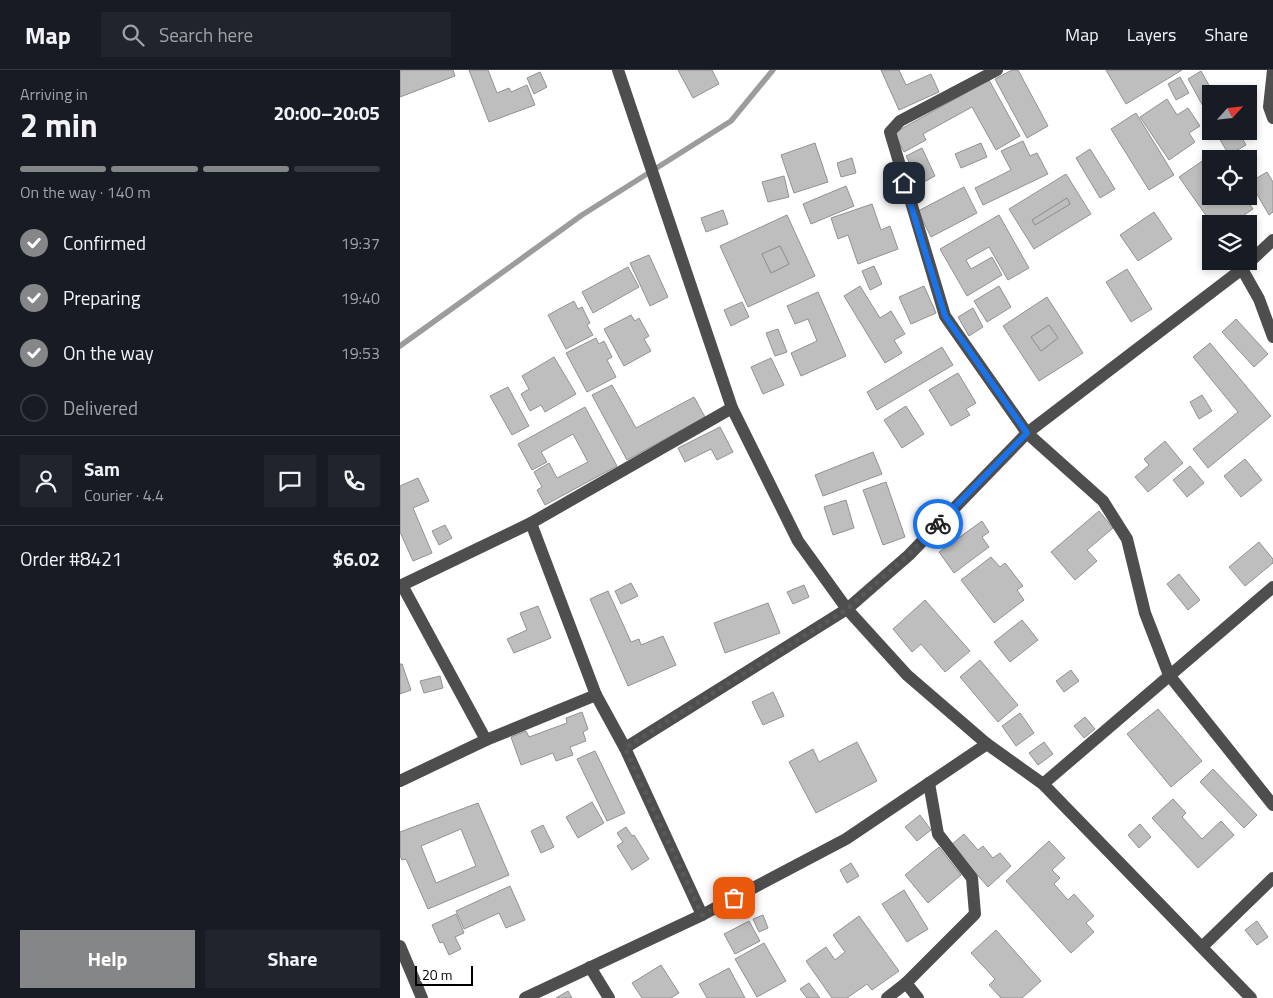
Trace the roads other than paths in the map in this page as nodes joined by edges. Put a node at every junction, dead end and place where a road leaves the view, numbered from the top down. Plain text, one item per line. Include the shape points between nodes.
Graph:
1 (618, 70) edge
2 (997, 70) edge
3 (1272, 70) edge
4 (1273, 118) edge
5 (1273, 240) edge
6 (1257, 255) edge
7 (1241, 270) edge
8 (1243, 270) edge
9 (1273, 337) edge
10 (732, 408) junction
11 (1027, 433) junction
12 (531, 522) junction
13 (401, 585) edge
14 (1273, 587) edge
15 (847, 609) junction
16 (1169, 676) junction
17 (596, 694) junction
18 (486, 740) junction
19 (987, 744) junction
20 (625, 748) junction
21 (400, 781) edge
22 (929, 783) junction
23 (1043, 784) junction
24 (1273, 805) edge
25 (1273, 878) edge
26 (702, 915) junction
27 (400, 946) edge
28 (1203, 946) junction
29 (590, 967) junction
30 (906, 983) junction
31 (422, 998) edge
32 (525, 998) edge
33 (609, 998) edge
34 (887, 998) edge
35 (918, 998) edge
36 (1251, 998) edge

1 - 10 street
2 - 11 street via 900,120 890,132 945,316
3 - 4 street via 1269,107
5 - 6 street
7 - 11 street
8 - 9 street via 1259,299
10 - 12 street
10 - 15 street via 798,541
11 - 15 street via 909,554
11 - 16 street via 1103,501 1127,539 1145,613
12 - 13 street
12 - 17 street
13 - 18 street
14 - 16 street
15 - 19 street via 907,675
15 - 20 street
16 - 23 street
16 - 24 street
17 - 18 street
17 - 20 street
18 - 21 street
19 - 22 street
19 - 23 street
20 - 26 street
22 - 26 street via 846,839
22 - 30 street via 938,834 972,878 975,914
23 - 28 street
25 - 28 street
26 - 29 street
27 - 31 street
28 - 36 street
29 - 32 street
29 - 33 street
30 - 34 street
30 - 35 street

